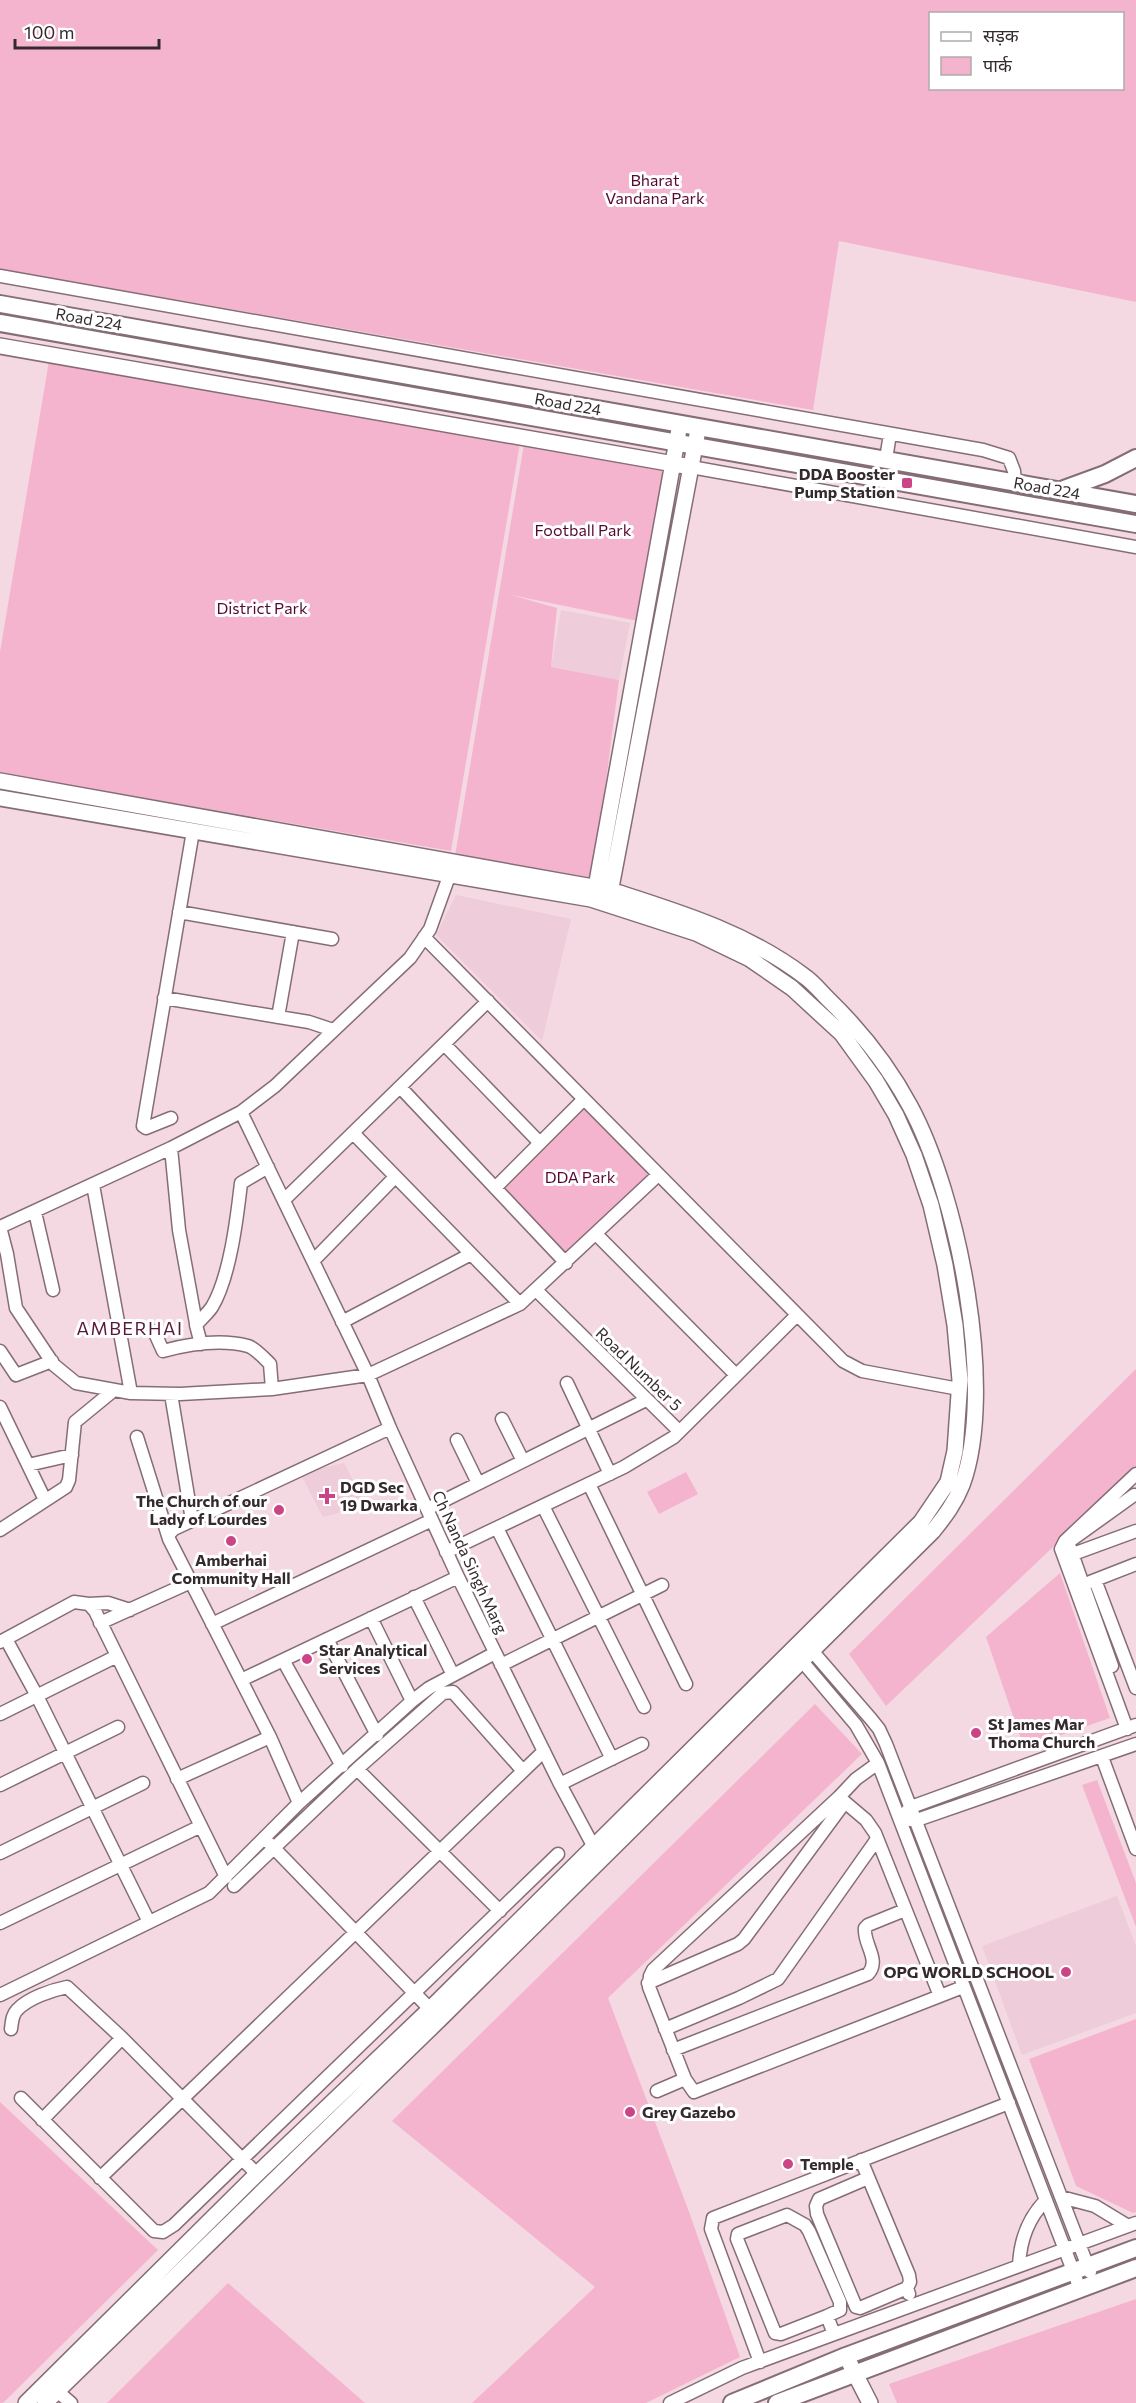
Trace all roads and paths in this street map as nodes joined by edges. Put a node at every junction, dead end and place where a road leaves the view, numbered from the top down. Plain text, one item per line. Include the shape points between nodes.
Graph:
1 (0, 276) edge
2 (0, 303) edge
3 (0, 323) edge
4 (0, 346) edge
5 (680, 424) junction
6 (699, 426) junction
7 (890, 434) junction
8 (678, 443) junction
9 (695, 446) junction
10 (1136, 458) edge
11 (886, 459) junction
12 (674, 466) junction
13 (691, 467) junction
14 (1015, 482) junction
15 (1060, 491) junction
16 (1136, 504) edge
17 (1136, 524) edge
18 (1136, 547) edge
19 (0, 781) edge
20 (0, 798) edge
21 (193, 831) junction
22 (452, 869) junction
23 (601, 895) junction
24 (179, 912) junction
25 (294, 932) junction
26 (424, 937) junction
27 (332, 939) dead end
28 (164, 998) junction
29 (488, 1001) junction
30 (278, 1017) junction
31 (333, 1030) junction
32 (444, 1044) junction
33 (400, 1087) junction
34 (584, 1100) junction
35 (241, 1112) junction
36 (171, 1118) dead end
37 (353, 1133) junction
38 (540, 1143) junction
39 (171, 1148) junction
40 (268, 1167) junction
41 (658, 1175) junction
42 (395, 1177) junction
43 (93, 1185) junction
44 (495, 1188) junction
45 (284, 1200) junction
46 (35, 1212) junction
47 (596, 1234) junction
48 (471, 1254) junction
49 (313, 1261) junction
50 (566, 1263) junction
51 (52, 1290) dead end
52 (537, 1291) junction
53 (520, 1304) junction
54 (796, 1316) junction
55 (342, 1322) junction
56 (197, 1329) junction
57 (154, 1331) dead end
58 (201, 1344) junction
59 (0, 1351) edge
60 (974, 1358) junction
61 (958, 1359) junction
62 (52, 1361) junction
63 (368, 1375) junction
64 (736, 1375) junction
65 (567, 1383) dead end
66 (272, 1389) junction
67 (959, 1389) junction
68 (114, 1390) junction
69 (131, 1393) junction
70 (171, 1394) junction
71 (646, 1400) junction
72 (0, 1407) edge
73 (501, 1419) dead end
74 (390, 1428) junction
75 (589, 1428) junction
76 (679, 1431) junction
77 (137, 1437) dead end
78 (457, 1440) dead end
79 (72, 1455) junction
80 (523, 1461) junction
81 (28, 1464) junction
82 (610, 1474) junction
83 (1136, 1474) edge
84 (478, 1483) junction
85 (589, 1484) junction
86 (1134, 1495) dead end
87 (45, 1500) junction
88 (543, 1506) junction
89 (429, 1515) junction
90 (192, 1520) junction
91 (497, 1527) junction
92 (0, 1530) edge
93 (1136, 1531) edge
94 (169, 1539) junction
95 (1136, 1539) edge
96 (446, 1552) junction
97 (1070, 1558) junction
98 (1136, 1564) edge
99 (458, 1577) junction
100 (191, 1582) junction
101 (1089, 1582) junction
102 (662, 1585) dead end
103 (642, 1595) junction
104 (414, 1597) junction
105 (88, 1604) junction
106 (130, 1610) junction
107 (598, 1616) junction
108 (371, 1618) junction
109 (100, 1623) junction
110 (212, 1624) junction
111 (327, 1639) junction
112 (552, 1639) junction
113 (3, 1640) edge
114 (802, 1650) junction
115 (117, 1656) junction
116 (498, 1659) junction
117 (283, 1660) junction
118 (453, 1675) junction
119 (241, 1680) junction
120 (686, 1684) dead end
121 (1136, 1688) edge
122 (1122, 1694) junction
123 (37, 1696) junction
124 (412, 1701) junction
125 (644, 1707) dead end
126 (0, 1714) edge
127 (118, 1727) dead end
128 (1132, 1727) edge
129 (377, 1735) junction
130 (270, 1737) junction
131 (642, 1744) dead end
132 (1136, 1744) edge
133 (544, 1751) junction
134 (66, 1754) junction
135 (1102, 1757) junction
136 (612, 1759) junction
137 (878, 1763) junction
138 (342, 1766) junction
139 (357, 1769) junction
140 (523, 1771) junction
141 (177, 1779) junction
142 (143, 1783) dead end
143 (560, 1784) junction
144 (0, 1785) edge
145 (842, 1800) junction
146 (299, 1803) junction
147 (911, 1807) junction
148 (92, 1808) junction
149 (901, 1820) junction
150 (917, 1820) junction
151 (201, 1826) junction
152 (264, 1838) junction
153 (877, 1839) junction
154 (274, 1848) junction
155 (1136, 1849) edge
156 (439, 1851) junction
157 (0, 1853) edge
158 (597, 1853) junction
159 (558, 1854) dead end
160 (121, 1866) junction
161 (230, 1881) junction
162 (905, 1910) junction
163 (500, 1911) junction
164 (149, 1922) junction
165 (0, 1923) edge
166 (356, 1932) junction
167 (648, 1983) junction
168 (963, 1987) junction
169 (415, 1993) junction
170 (0, 1995) edge
171 (940, 1996) junction
172 (430, 2009) junction
173 (11, 2029) dead end
174 (665, 2029) junction
175 (122, 2038) junction
176 (400, 2046) junction
177 (673, 2050) junction
178 (685, 2079) junction
179 (657, 2091) dead end
180 (21, 2098) dead end
181 (182, 2099) junction
182 (1009, 2103) junction
183 (42, 2120) junction
184 (243, 2160) junction
185 (861, 2160) junction
186 (257, 2174) junction
187 (100, 2178) junction
188 (868, 2178) junction
189 (1061, 2197) junction
190 (1046, 2200) junction
191 (1132, 2224) edge
192 (1079, 2244) junction
193 (1136, 2248) edge
194 (1065, 2249) junction
195 (1019, 2266) junction
196 (1136, 2268) edge
197 (1081, 2269) junction
198 (1087, 2286) junction
199 (907, 2288) junction
200 (913, 2305) junction
201 (827, 2316) junction
202 (834, 2334) junction
203 (846, 2356) junction
204 (760, 2362) junction
205 (854, 2373) junction
206 (57, 2391) junction
207 (26, 2403) edge
208 (45, 2403) edge
209 (71, 2403) edge
210 (670, 2403) edge
211 (732, 2403) edge
212 (777, 2403) edge
213 (870, 2403) edge

1 - 7 street
2 - 5 main road, Road 224
3 - 8 main road, Road 224
4 - 12 street
5 - 6 main road, Road 224
5 - 8 street
6 - 9 street
6 - 11 main road, Road 224
7 - 11 street
7 - 14 street via 999,454 1009,458
8 - 9 main road, Road 224
8 - 12 street
9 - 13 street
9 - 17 main road, Road 224
10 - 15 main road
11 - 14 main road, Road 224
12 - 13 street
12 - 23 street
13 - 18 street
13 - 23 street
14 - 15 main road, Road 224
15 - 16 main road, Road 224
19 - 22 street
20 - 21 street
21 - 22 street
21 - 24 street
22 - 23 street
22 - 26 street
23 - 60 street via 703,920 760,947 806,977 854,1024 890,1072 928,1149 947,1202 961,1261
23 - 61 street via 750,959 792,988 842,1034 876,1080 914,1155 945,1265
24 - 25 street
24 - 28 street
25 - 27 street
25 - 30 street
26 - 29 street
26 - 31 street via 410,958
28 - 30 street
28 - 36 street via 143,1126
29 - 32 street
29 - 34 street
30 - 31 street
31 - 35 street
32 - 33 street
32 - 38 street
33 - 37 street
33 - 44 street
34 - 38 street
34 - 41 street
35 - 39 street
35 - 40 street, Ch Nanda Singh Marg
37 - 42 street
37 - 45 street
38 - 44 street
39 - 43 street
39 - 56 street via 179,1230
40 - 45 street, Ch Nanda Singh Marg
40 - 56 street via 241,1183 234,1238 221,1284
41 - 47 street
41 - 54 street
42 - 48 street
42 - 49 street
43 - 46 street
43 - 69 street
44 - 50 street
45 - 49 street, Ch Nanda Singh Marg
46 - 51 street
46 - 62 street via 0,1227 16,1308
47 - 50 street
47 - 64 street
48 - 53 street
48 - 55 street
49 - 55 street, Ch Nanda Singh Marg
50 - 52 street
52 - 53 street
52 - 71 street, Road Number 5
53 - 63 street
54 - 64 street, Road Number 5
54 - 67 street via 851,1367
55 - 63 street, Ch Nanda Singh Marg
56 - 58 street
57 - 58 street via 163,1351
58 - 66 street via 250,1347 270,1364
59 - 62 street via 16,1375
60 - 61 street
60 - 114 street via 976,1382 970,1453 953,1506 933,1531
61 - 67 street
62 - 68 street via 76,1383
63 - 66 street
63 - 74 street, Ch Nanda Singh Marg
64 - 76 street, Road Number 5
65 - 75 street
66 - 70 street
67 - 114 street via 955,1451 948,1482 939,1499
68 - 69 street
68 - 79 street via 75,1422
69 - 70 street
70 - 90 street
71 - 75 street
71 - 76 street, Road Number 5
72 - 81 street
73 - 80 street
74 - 89 street, Ch Nanda Singh Marg
74 - 90 street
75 - 80 street
75 - 82 street
76 - 82 street
77 - 94 street
78 - 84 street
79 - 81 street
79 - 87 street via 68,1484
80 - 84 street
81 - 87 street
82 - 85 street
83 - 97 street via 1065,1541 1061,1549
84 - 89 street
85 - 88 street
85 - 103 street
86 - 97 street via 1070,1541
87 - 92 street
88 - 91 street
88 - 107 street
89 - 96 street, Ch Nanda Singh Marg
89 - 110 street
90 - 94 street via 171,1531
91 - 96 street
91 - 112 street
93 - 97 street
94 - 100 street
95 - 97 street
96 - 99 street, Ch Nanda Singh Marg
97 - 101 street
97 - 128 street
98 - 101 street
99 - 104 street
99 - 116 street, Ch Nanda Singh Marg
100 - 106 street
100 - 110 street
101 - 121 street
101 - 122 street
102 - 103 street
103 - 107 street
103 - 120 street
104 - 108 street
104 - 118 street
105 - 106 street via 108,1603
105 - 109 street
105 - 113 street via 74,1602
106 - 109 street
107 - 112 street
107 - 125 street
108 - 111 street
108 - 124 street
109 - 115 street
110 - 119 street
111 - 117 street
111 - 129 street
112 - 116 street
112 - 136 street
113 - 123 street
114 - 137 street
114 - 147 street via 879,1729
114 - 158 street
115 - 123 street
115 - 141 street
116 - 118 street
116 - 133 street, Ch Nanda Singh Marg
117 - 119 street
117 - 138 street
118 - 124 street
119 - 130 street
121 - 122 street
122 - 128 street
123 - 126 street
123 - 134 street
124 - 129 street
127 - 134 street
128 - 147 street
129 - 138 street
130 - 141 street
130 - 146 street
131 - 136 street
132 - 135 street
133 - 140 street
133 - 143 street, Ch Nanda Singh Marg
134 - 144 street
134 - 148 street
135 - 150 street
135 - 155 street
136 - 143 street
137 - 145 street via 856,1779
137 - 149 street
138 - 146 street
139 - 140 street via 442,1694 453,1692
139 - 154 street
139 - 156 street
140 - 156 street
141 - 151 street
142 - 148 street
143 - 158 street, Ch Nanda Singh Marg
145 - 153 street via 866,1821
145 - 167 street via 653,1970
145 - 167 street via 744,1939
146 - 152 street
147 - 149 street
147 - 150 street
148 - 157 street
148 - 160 street
149 - 150 street
149 - 168 street
150 - 189 street
151 - 160 street
151 - 161 street
152 - 154 street
152 - 161 street
153 - 162 street
153 - 174 street via 778,1979
154 - 161 street
154 - 166 street
156 - 163 street
156 - 166 street
158 - 172 street
158 - 176 street
159 - 163 street
160 - 164 street
160 - 165 street
161 - 164 street
162 - 171 street
162 - 177 street via 865,1928 873,1958 868,1974
163 - 169 street
164 - 170 street
166 - 169 street
166 - 181 street
167 - 174 street
168 - 171 street
168 - 182 street
169 - 172 street
169 - 184 street
171 - 178 street via 697,2092 690,2089
172 - 176 street
173 - 175 street via 18,2009 67,1988
174 - 177 street
175 - 181 street
175 - 183 street
176 - 186 street
176 - 206 street
177 - 178 street
178 - 179 street
180 - 183 street
181 - 184 street
181 - 187 street
182 - 185 street
182 - 190 street
183 - 187 street
184 - 186 street
184 - 187 street via 163,2232 154,2231
185 - 188 street
185 - 204 street via 713,2218 711,2229
186 - 207 street
188 - 199 street via 909,2274
188 - 199 street via 819,2199 817,2214 856,2307
189 - 191 street via 1095,2206
189 - 192 street
190 - 194 street
190 - 195 street via 1028,2225
191 - 192 street
192 - 194 street
192 - 197 street
193 - 197 main road
194 - 195 street
194 - 197 street
195 - 200 street
196 - 198 main road
197 - 198 street
197 - 203 main road
198 - 205 main road
199 - 200 street
200 - 202 street
201 - 201 street via 840,2310 840,2302 805,2225 784,2216 738,2234 775,2333
201 - 202 street
202 - 204 street
203 - 205 street
203 - 211 main road
204 - 210 street
205 - 212 main road
205 - 213 street
206 - 208 street
206 - 209 street

